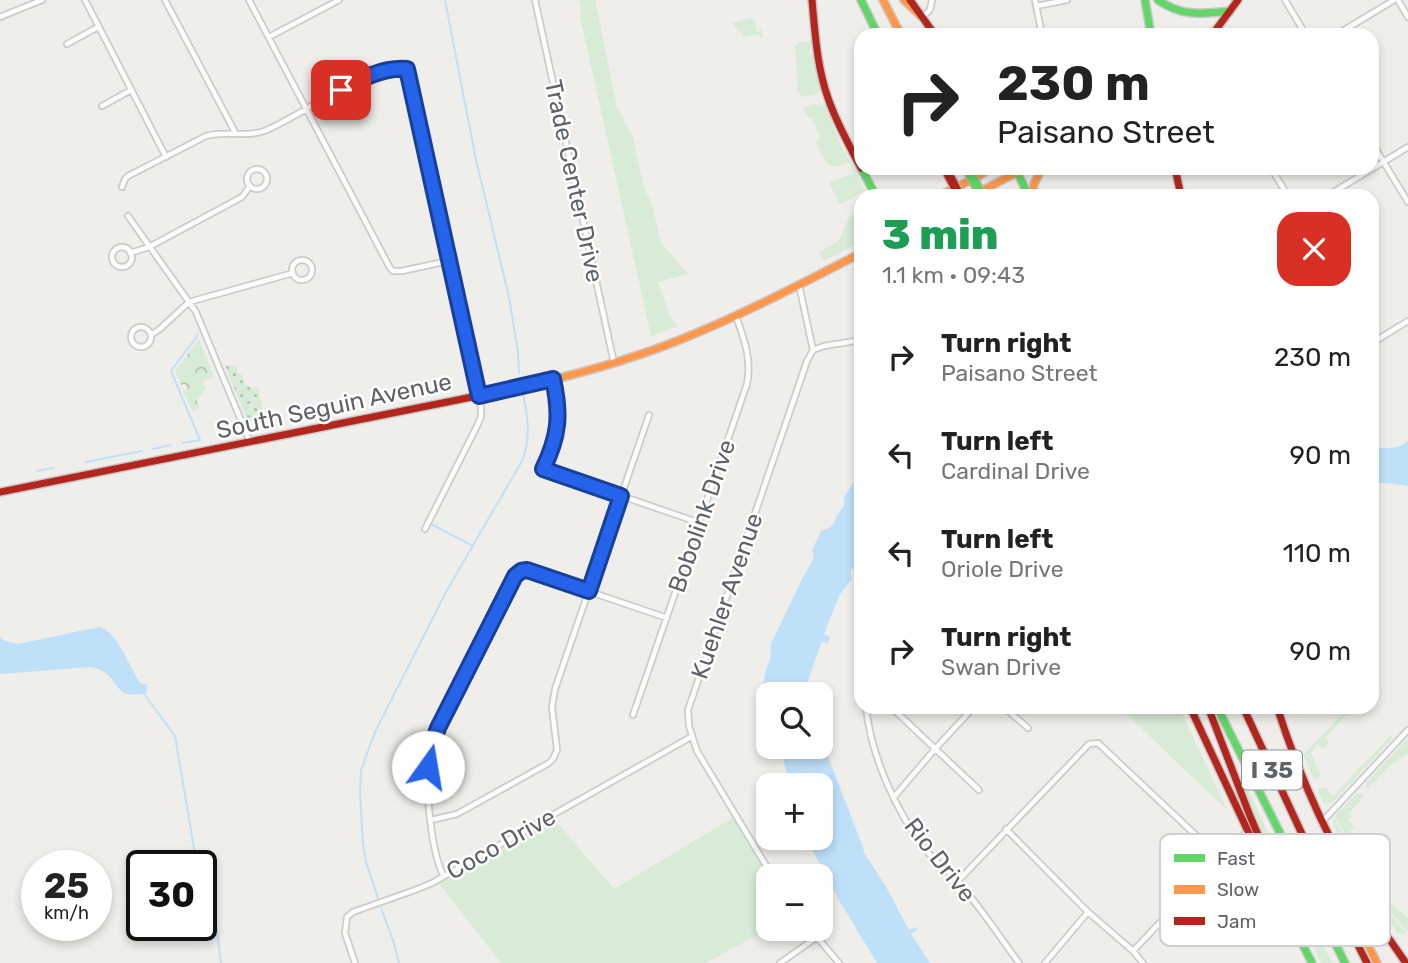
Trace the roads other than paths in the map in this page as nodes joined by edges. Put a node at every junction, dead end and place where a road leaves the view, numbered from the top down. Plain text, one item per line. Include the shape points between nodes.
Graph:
1 (42, 0) edge
2 (85, 0) edge
3 (165, 0) edge
4 (249, 0) edge
5 (339, 0) edge
6 (535, 0) edge
7 (812, 0) edge
8 (861, 0) edge
9 (883, 0) edge
10 (904, 0) edge
11 (910, 0) edge
12 (932, 0) edge
13 (1067, 0) edge
14 (1145, 0) edge
15 (1158, 0) edge
16 (1238, 0) edge
17 (1285, 0) edge
18 (1396, 0) edge
19 (1036, 3) edge
20 (1230, 11) junction
21 (0, 17) edge
22 (922, 17) junction
23 (1408, 17) edge
24 (98, 27) junction
25 (875, 28) edge
26 (897, 28) edge
27 (930, 28) edge
28 (1041, 28) edge
29 (1150, 28) edge
30 (1217, 28) edge
31 (1223, 28) edge
32 (1302, 28) edge
33 (1348, 28) edge
34 (269, 37) junction
35 (67, 44) dead end
36 (131, 90) junction
37 (102, 106) dead end
38 (306, 109) junction
39 (236, 134) junction
40 (1408, 147) edge
41 (854, 154) edge
42 (1379, 155) edge
43 (166, 157) junction
44 (1383, 162) junction
45 (1379, 164) edge
46 (980, 175) edge
47 (1009, 175) edge
48 (1362, 175) edge
49 (250, 186) junction
50 (122, 187) dead end
51 (953, 189) edge
52 (984, 189) edge
53 (1339, 189) edge
54 (1408, 202) edge
55 (128, 216) dead end
56 (149, 247) junction
57 (131, 253) junction
58 (854, 257) edge
59 (448, 261) junction
60 (293, 273) junction
61 (799, 285) junction
62 (189, 302) junction
63 (736, 316) junction
64 (1408, 321) edge
65 (151, 334) junction
66 (1379, 339) edge
67 (854, 341) edge
68 (813, 350) junction
69 (614, 363) junction
70 (553, 379) junction
71 (479, 396) junction
72 (649, 415) dead end
73 (250, 443) junction
74 (0, 492) edge
75 (621, 496) junction
76 (700, 523) junction
77 (425, 529) dead end
78 (589, 591) junction
79 (667, 618) junction
80 (867, 714) edge
81 (898, 714) edge
82 (968, 714) edge
83 (1012, 714) edge
84 (1193, 714) edge
85 (1211, 714) edge
86 (1220, 714) edge
87 (1245, 714) edge
88 (1279, 714) edge
89 (633, 715) dead end
90 (1028, 728) dead end
91 (1408, 730) edge
92 (691, 737) junction
93 (935, 749) junction
94 (979, 790) dead end
95 (894, 797) junction
96 (431, 820) junction
97 (1322, 822) junction
98 (1006, 829) junction
99 (1248, 831) junction
100 (1194, 834) edge
101 (1245, 834) edge
102 (1249, 834) edge
103 (1258, 834) edge
104 (1280, 834) edge
105 (1302, 834) edge
106 (1328, 834) edge
107 (765, 864) edge
108 (443, 875) junction
109 (958, 881) junction
110 (1088, 912) junction
111 (1160, 922) edge
112 (1390, 940) edge
113 (811, 941) edge
114 (820, 941) edge
115 (1303, 946) edge
116 (1336, 946) edge
117 (1358, 946) edge
118 (1368, 946) edge
119 (1133, 951) junction
120 (355, 963) edge
121 (780, 963) edge
122 (839, 963) edge
123 (1020, 963) edge
124 (1045, 963) edge
125 (1143, 963) edge
126 (1312, 963) edge
127 (1345, 963) edge
128 (1367, 963) edge
129 (1377, 963) edge
130 (1406, 963) edge

1 - 21 street
2 - 24 street
3 - 39 street
4 - 34 street
5 - 34 street
6 - 69 street, Trade Center Drive
7 - 41 main road via 825,87
8 - 25 main road
9 - 26 main road
10 - 22 main road
11 - 22 main road
12 - 22 street
13 - 19 street
14 - 29 main road
15 - 20 main road via 1174,11 1194,15
16 - 20 main road
17 - 32 street
18 - 23 street
18 - 33 street
19 - 28 street
20 - 30 main road
20 - 31 main road
22 - 27 main road
24 - 35 street
24 - 36 street
34 - 38 street
36 - 37 street
36 - 43 street
38 - 39 street via 263,131
38 - 59 street via 390,268 402,271
38 - 59 street via 374,74 406,69
39 - 43 street via 209,135
40 - 44 street
42 - 44 street
43 - 50 street via 128,176
44 - 45 street
44 - 54 street
46 - 51 main road
47 - 52 main road
48 - 53 street
49 - 49 street via 264,185 263,172 249,173
49 - 56 street via 242,197
55 - 56 street
56 - 57 street
56 - 62 street
57 - 57 street via 119,248 112,259 124,266 131,261
58 - 61 main road, South Seguin Avenue
59 - 71 street
60 - 60 street via 304,279 311,267 299,260
60 - 62 street
61 - 63 main road, South Seguin Avenue
61 - 68 street
62 - 65 street
62 - 73 street
63 - 69 main road, South Seguin Avenue
63 - 76 street, Bobolink Drive via 747,350 748,378
64 - 66 street
65 - 65 street via 139,327 132,339 144,346
67 - 68 street
68 - 92 street, Kuehler Avenue via 688,710
69 - 70 main road, South Seguin Avenue
70 - 71 main road, South Seguin Avenue
70 - 75 street via 558,425 543,469
71 - 73 main road, South Seguin Avenue
71 - 77 street via 480,421
72 - 75 street
73 - 74 main road, South Seguin Avenue
75 - 76 street
75 - 78 street
76 - 79 street, Bobolink Drive
78 - 79 street
78 - 96 street via 555,689 552,707 557,750 553,760 457,814
78 - 96 street via 527,570 515,576 434,737 428,767
79 - 89 street, Bobolink Drive
80 - 95 street, Rio Drive
81 - 93 street
82 - 93 street
83 - 90 street
84 - 99 main road
85 - 103 main road
86 - 104 main road, I 35
87 - 105 main road, I 35
88 - 97 main road
91 - 97 street
92 - 107 street, Kuehler Avenue
92 - 108 street, Coco Drive
93 - 94 street
93 - 95 street
95 - 109 street, Rio Drive via 928,853
96 - 108 street
97 - 106 main road
98 - 100 street via 1089,744 1096,743
98 - 109 street
98 - 110 street
99 - 101 street
99 - 102 main road
108 - 120 street, Coco Drive via 347,917 345,933
109 - 123 street, Rio Drive
110 - 119 street
110 - 124 street
111 - 119 street
112 - 130 main road
113 - 121 street
114 - 122 street
115 - 126 main road
116 - 127 main road, I 35
117 - 128 main road, I 35
118 - 129 main road
119 - 125 street

